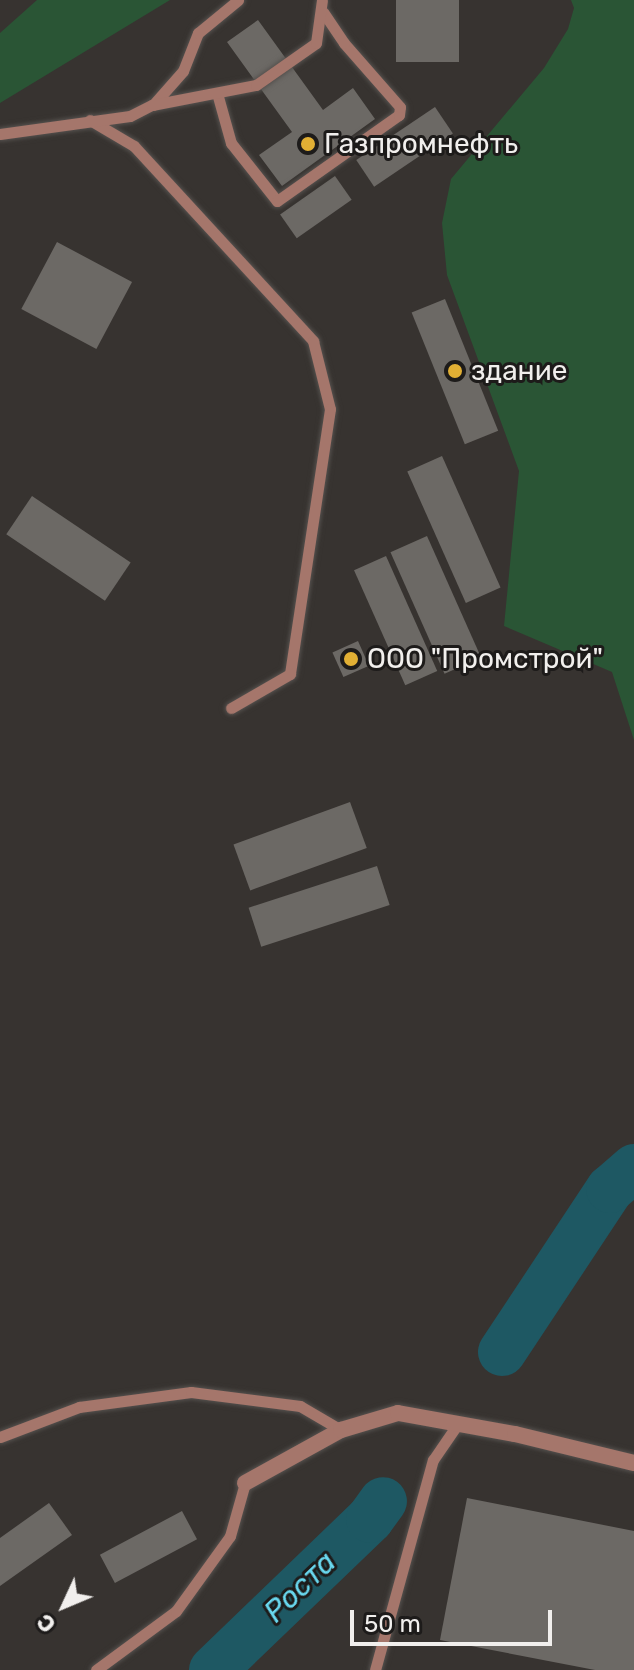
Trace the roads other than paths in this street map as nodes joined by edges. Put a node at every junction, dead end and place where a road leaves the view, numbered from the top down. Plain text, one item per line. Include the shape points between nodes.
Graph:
1 (238, 0) edge
2 (323, 6) edge
3 (217, 93) junction
4 (152, 105) junction
5 (90, 120) junction
6 (0, 134) edge
7 (231, 708) dead end
8 (457, 1425) junction
9 (341, 1430) junction
10 (0, 1437) edge
11 (634, 1463) edge
12 (245, 1483) joint
13 (96, 1670) edge
14 (375, 1670) edge

1 - 4 lane via 198,33 183,71
2 - 3 lane via 316,43 256,85
2 - 3 lane via 344,43 400,107 399,115 277,201 231,143
3 - 4 lane
4 - 5 lane via 130,116
5 - 6 lane
5 - 7 lane via 134,146 313,341 330,409 290,674
8 - 9 street via 398,1413
8 - 11 street
8 - 14 lane via 433,1460
9 - 10 lane via 300,1406 191,1392 79,1407
9 - 12 street
12 - 13 lane via 230,1536 176,1611

